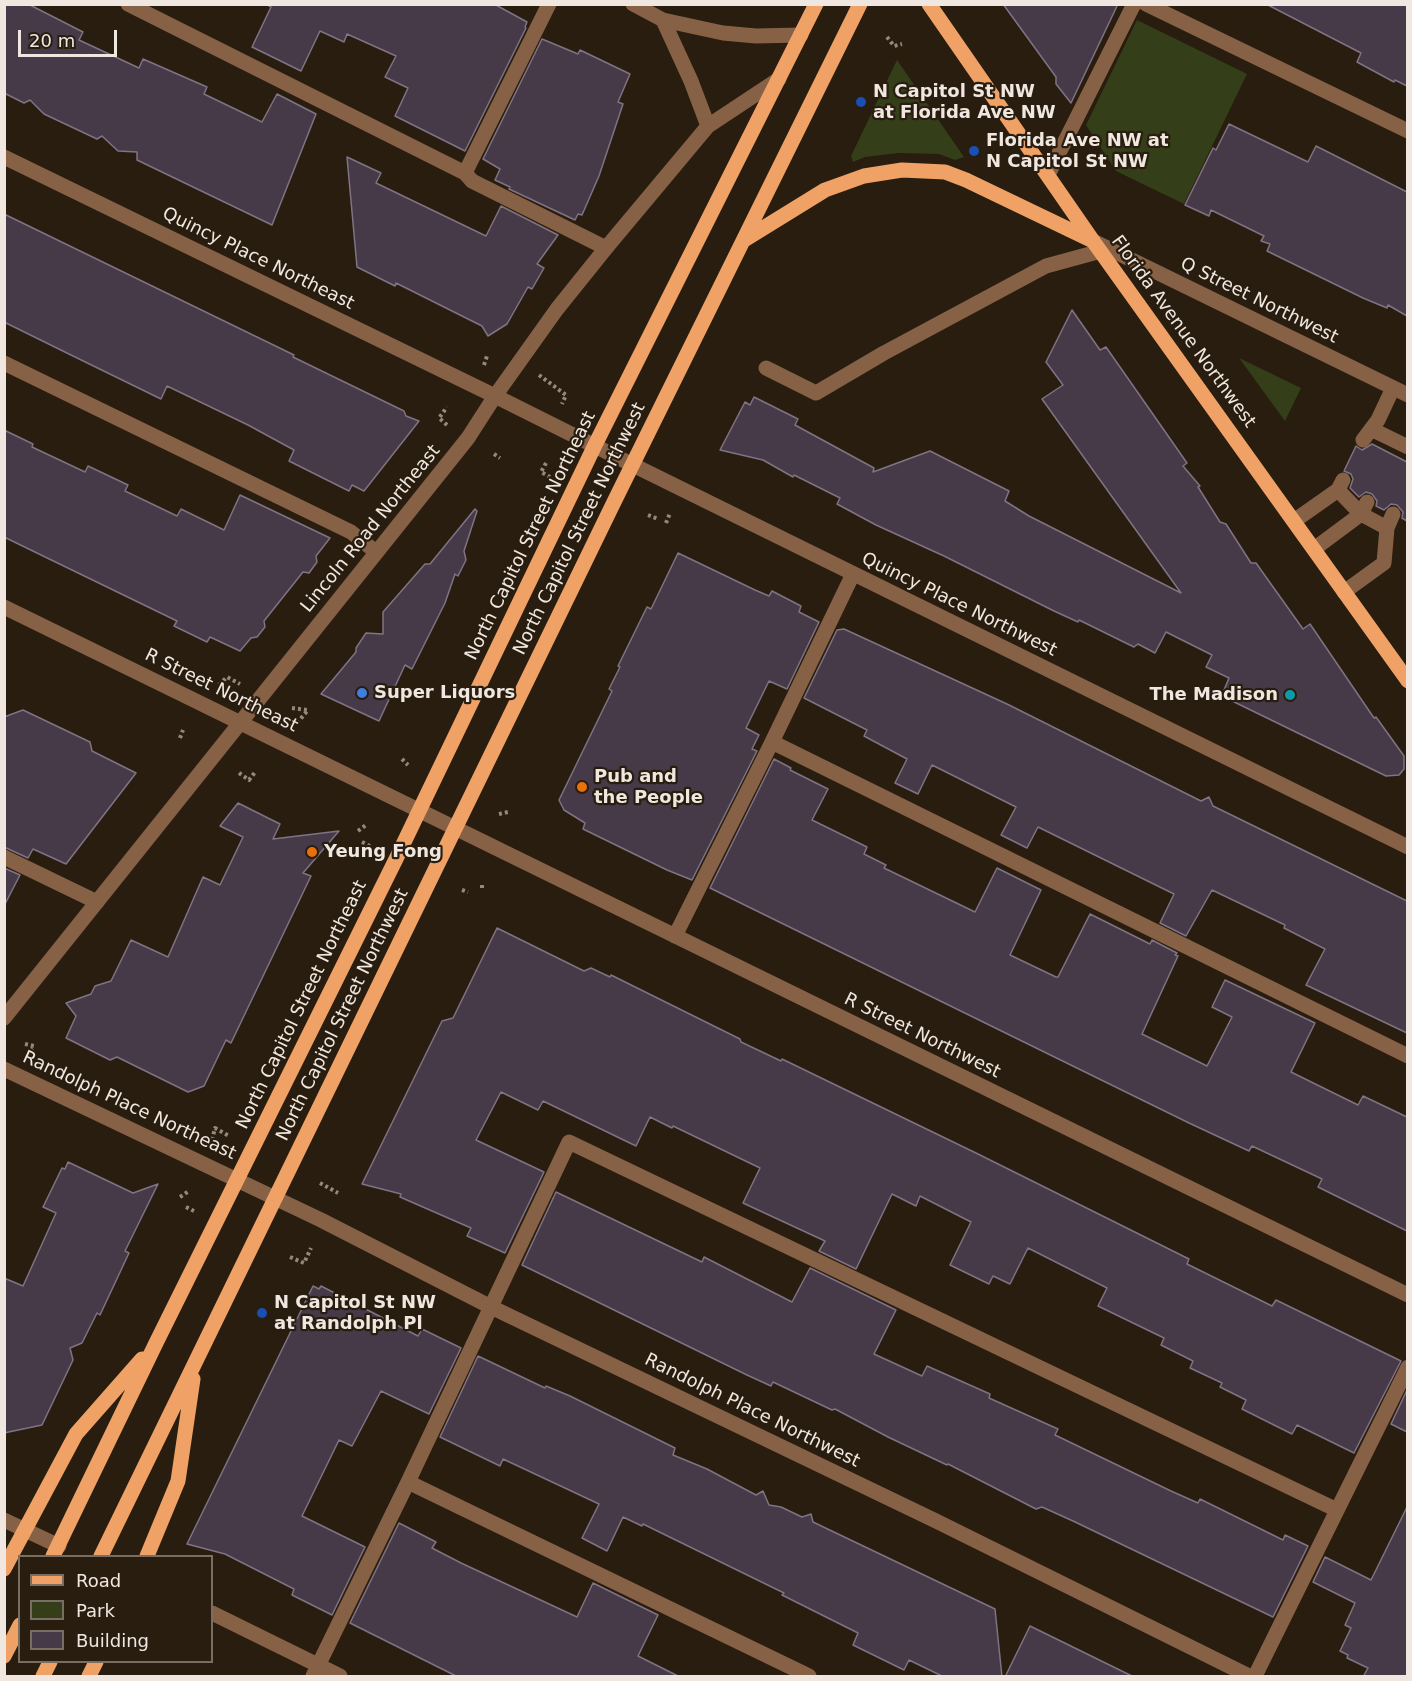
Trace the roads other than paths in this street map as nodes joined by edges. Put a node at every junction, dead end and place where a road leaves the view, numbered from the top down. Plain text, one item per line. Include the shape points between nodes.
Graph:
1 (128, 4) edge
2 (549, 4) edge
3 (633, 4) edge
4 (816, 4) edge
5 (860, 4) edge
6 (929, 4) edge
7 (1134, 4) edge
8 (1146, 4) edge
9 (663, 20) junction
10 (801, 35) junction
11 (779, 79) junction
12 (708, 126) junction
13 (1407, 131) edge
14 (4, 156) edge
15 (465, 173) junction
16 (1048, 175) junction
17 (744, 240) junction
18 (1097, 246) junction
19 (606, 248) junction
20 (4, 363) edge
21 (766, 368) dead end
22 (1393, 388) junction
23 (1407, 395) edge
24 (495, 396) junction
25 (596, 445) junction
26 (1397, 447) edge
27 (633, 465) junction
28 (1364, 508) junction
29 (1294, 521) junction
30 (1314, 549) junction
31 (376, 552) junction
32 (853, 574) junction
33 (1344, 592) junction
34 (4, 607) edge
35 (1407, 681) edge
36 (241, 722) junction
37 (772, 742) junction
38 (420, 811) junction
39 (456, 828) junction
40 (1407, 847) edge
41 (4, 857) edge
42 (97, 902) junction
43 (675, 936) junction
44 (4, 1018) edge
45 (1407, 1056) edge
46 (4, 1069) edge
47 (238, 1179) junction
48 (276, 1198) junction
49 (1407, 1295) edge
50 (491, 1306) junction
51 (156, 1343) junction
52 (195, 1364) junction
53 (1407, 1367) edge
54 (408, 1482) junction
55 (1336, 1510) junction
56 (4, 1520) edge
57 (24, 1529) junction
58 (56, 1551) edge
59 (103, 1555) edge
60 (148, 1555) edge
61 (4, 1569) edge
62 (213, 1614) edge
63 (18, 1629) edge
64 (4, 1656) edge
65 (50, 1663) edge
66 (96, 1663) edge
67 (316, 1671) edge
68 (43, 1677) edge
69 (89, 1677) edge
70 (339, 1677) edge
71 (809, 1677) edge
72 (1250, 1677) edge
73 (1255, 1677) edge

1 - 15 street
2 - 15 street
3 - 9 street
4 - 10 main road, North Capitol Street Northeast
5 - 17 main road, North Capitol Street Northwest
6 - 16 main road, Florida Avenue Northwest
7 - 16 street
8 - 13 street
9 - 10 street via 723,33
9 - 12 street
10 - 11 main road, North Capitol Street Northeast
11 - 12 street, Lincoln Road Northeast
11 - 25 main road, North Capitol Street Northeast
12 - 19 street, Lincoln Road Northeast
14 - 24 street, Quincy Place Northeast
15 - 19 street via 472,181
16 - 18 main road, Florida Avenue Northwest
17 - 18 main road via 825,190 864,176 910,170 945,172 966,180
17 - 27 main road, North Capitol Street Northwest
18 - 21 street via 1046,266 816,393
18 - 22 street, Q Street Northwest
18 - 29 main road, Florida Avenue Northwest
19 - 24 street, Lincoln Road Northeast
20 - 31 street via 351,532
22 - 23 street, Q Street Northwest
22 - 26 street via 1367,435
24 - 25 street, Quincy Place Northwest
24 - 31 street, Lincoln Road Northeast via 468,438
25 - 27 street, Quincy Place Northwest
25 - 38 main road, North Capitol Street Northeast
27 - 32 street, Quincy Place Northwest
27 - 39 main road, North Capitol Street Northwest
28 - 29 street via 1340,485
28 - 30 street
28 - 33 street via 1390,521 1384,563
29 - 30 main road, Florida Avenue Northwest
30 - 33 main road, Florida Avenue Northwest
31 - 36 street, Lincoln Road Northeast
32 - 37 street
32 - 40 street, Quincy Place Northwest
33 - 35 main road, Florida Avenue Northwest
34 - 36 street, R Street Northeast
36 - 38 street, R Street Northeast
36 - 42 street, Lincoln Road Northeast
37 - 43 street
37 - 45 street
38 - 39 street, R Street Northwest
38 - 47 main road, North Capitol Street Northeast
39 - 43 street, R Street Northwest
39 - 48 main road, North Capitol Street Northwest
41 - 42 street
42 - 44 street, Lincoln Road Northeast
43 - 49 street, R Street Northwest
46 - 47 street, Randolph Place Northeast
47 - 48 street, Randolph Place Northwest
47 - 51 main road, North Capitol Street Northeast
48 - 50 street, Randolph Place Northwest
48 - 52 main road, North Capitol Street Northwest
50 - 54 street
50 - 55 street via 569,1142
50 - 72 street, Randolph Place Northwest
51 - 57 main road, North Capitol Street Northeast via 76,1434
51 - 58 main road, North Capitol Street Northeast
52 - 59 main road, North Capitol Street Northwest
52 - 60 main road, North Capitol Street Northwest via 178,1481
53 - 55 street
54 - 67 street
54 - 71 street
55 - 73 street
56 - 57 street
57 - 58 street
57 - 61 main road, North Capitol Street Northeast
62 - 67 street
63 - 64 main road
65 - 68 main road
66 - 69 main road
67 - 70 street

